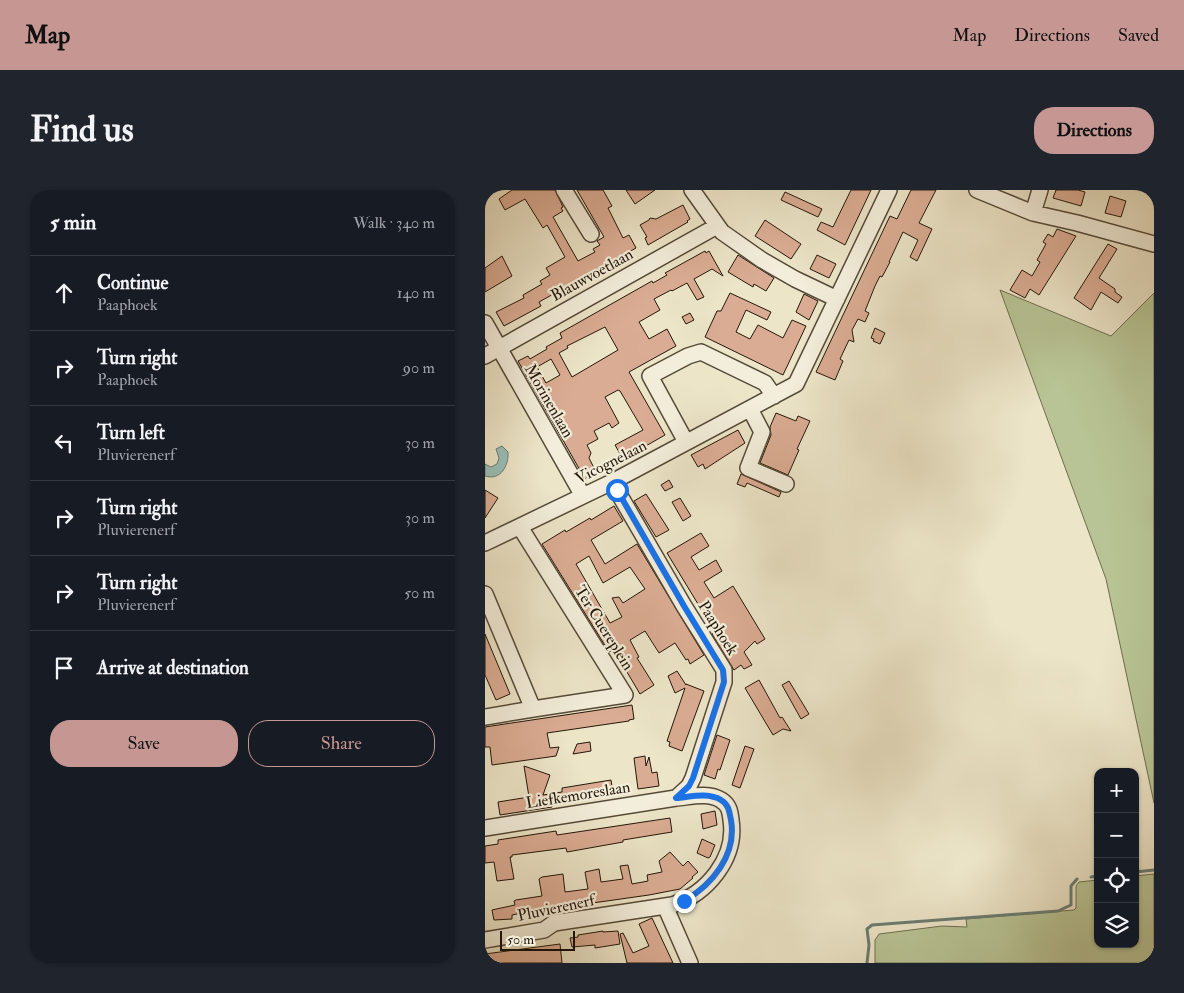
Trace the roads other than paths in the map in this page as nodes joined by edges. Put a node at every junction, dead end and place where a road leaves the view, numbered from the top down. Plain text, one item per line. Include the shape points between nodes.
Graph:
1 (564, 190) edge
2 (692, 190) edge
3 (889, 190) edge
4 (977, 190) edge
5 (1040, 190) edge
6 (1033, 213) junction
7 (717, 226) junction
8 (591, 234) dead end
9 (1154, 244) edge
10 (837, 299) junction
11 (485, 323) edge
12 (499, 349) junction
13 (485, 356) edge
14 (774, 396) junction
15 (751, 409) junction
16 (686, 442) junction
17 (613, 482) junction
18 (786, 484) dead end
19 (583, 496) junction
20 (519, 527) junction
21 (485, 543) edge
22 (485, 594) edge
23 (533, 708) junction
24 (485, 717) edge
25 (676, 798) junction
26 (485, 828) edge
27 (665, 906) junction
28 (485, 940) edge
29 (690, 963) edge

1 - 8 street
2 - 7 street
3 - 10 street, Vicognelaan
4 - 6 street
5 - 6 street
6 - 9 street
7 - 10 street via 761,260
7 - 12 street, Blauwvoetlaan
10 - 14 street, Vicognelaan via 796,384
11 - 12 street, Morinenlaan
12 - 13 street, Blauwvoetlaan
12 - 19 street, Morinenlaan
14 - 15 street, Vicognelaan
14 - 16 street via 765,383 701,352 688,356 650,376
15 - 16 street, Vicognelaan
15 - 18 street via 762,432 748,468
16 - 17 street, Vicognelaan
17 - 19 street, Vicognelaan
17 - 25 street, Paaphoek via 723,670 724,682 693,778
19 - 20 street, Vicognelaan
20 - 21 street, Vicognelaan
20 - 23 street, Ter Cuereplein via 625,695
22 - 23 street
23 - 24 street, Ter Cuereplein
25 - 26 street, Liefkemoreslaan
25 - 27 street, Pluvierenerf via 711,796 722,801 729,807 731,839 723,864 710,882 694,896
27 - 28 street, Pluvierenerf via 554,923 544,930
27 - 29 street

